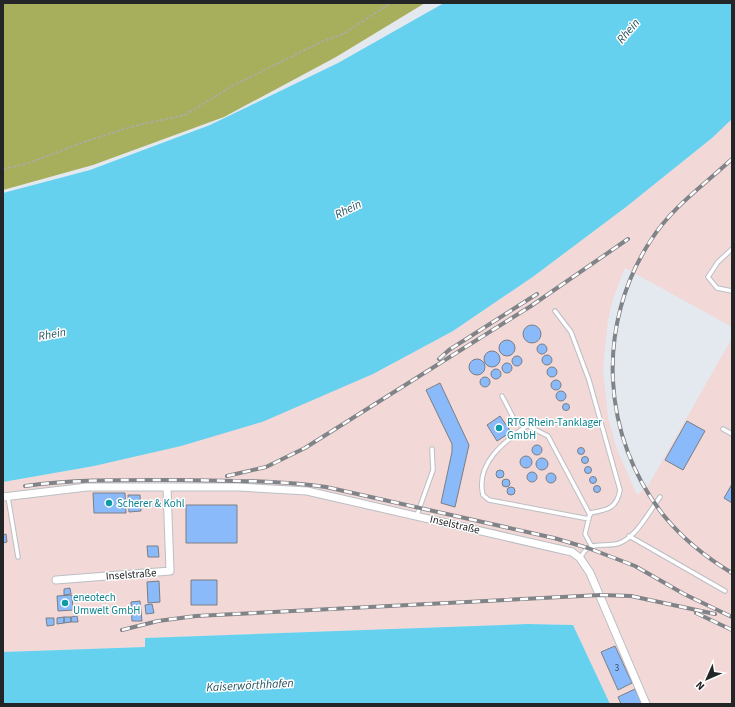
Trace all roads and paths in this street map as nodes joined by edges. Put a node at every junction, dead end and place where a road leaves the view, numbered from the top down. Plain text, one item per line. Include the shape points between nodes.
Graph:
1 (391, 3) edge
2 (3, 169) edge
3 (732, 249) edge
4 (732, 292) edge
5 (555, 311) dead end
6 (502, 396) dead end
7 (528, 425) junction
8 (723, 429) dead end
9 (732, 434) edge
10 (432, 449) dead end
11 (167, 488) junction
12 (6, 497) edge
13 (660, 498) dead end
14 (417, 515) junction
15 (590, 517) junction
16 (629, 536) junction
17 (592, 547) junction
18 (18, 558) dead end
19 (580, 558) junction
20 (56, 580) dead end
21 (724, 591) dead end
22 (646, 704) edge

1 - 2 path via 343,34 321,42 232,86 185,115 134,126 26,164
3 - 4 lane via 718,262 708,277 717,288
5 - 15 lane via 571,332 618,477 619,499 613,507 590,513
6 - 7 lane via 514,419
7 - 15 lane via 548,436
7 - 15 lane via 495,452 481,480 483,495 488,500
8 - 9 lane
10 - 14 lane via 433,470
11 - 12 street, Inselstraße via 87,487
11 - 14 street, Inselstraße via 239,487 307,491
11 - 20 street, Inselstraße via 170,571
12 - 18 lane
13 - 16 lane via 640,526
14 - 19 street, Inselstraße via 554,546 572,552
15 - 17 lane via 585,534
16 - 17 lane via 624,542 613,546
16 - 21 lane
17 - 19 lane
19 - 22 street via 600,595

